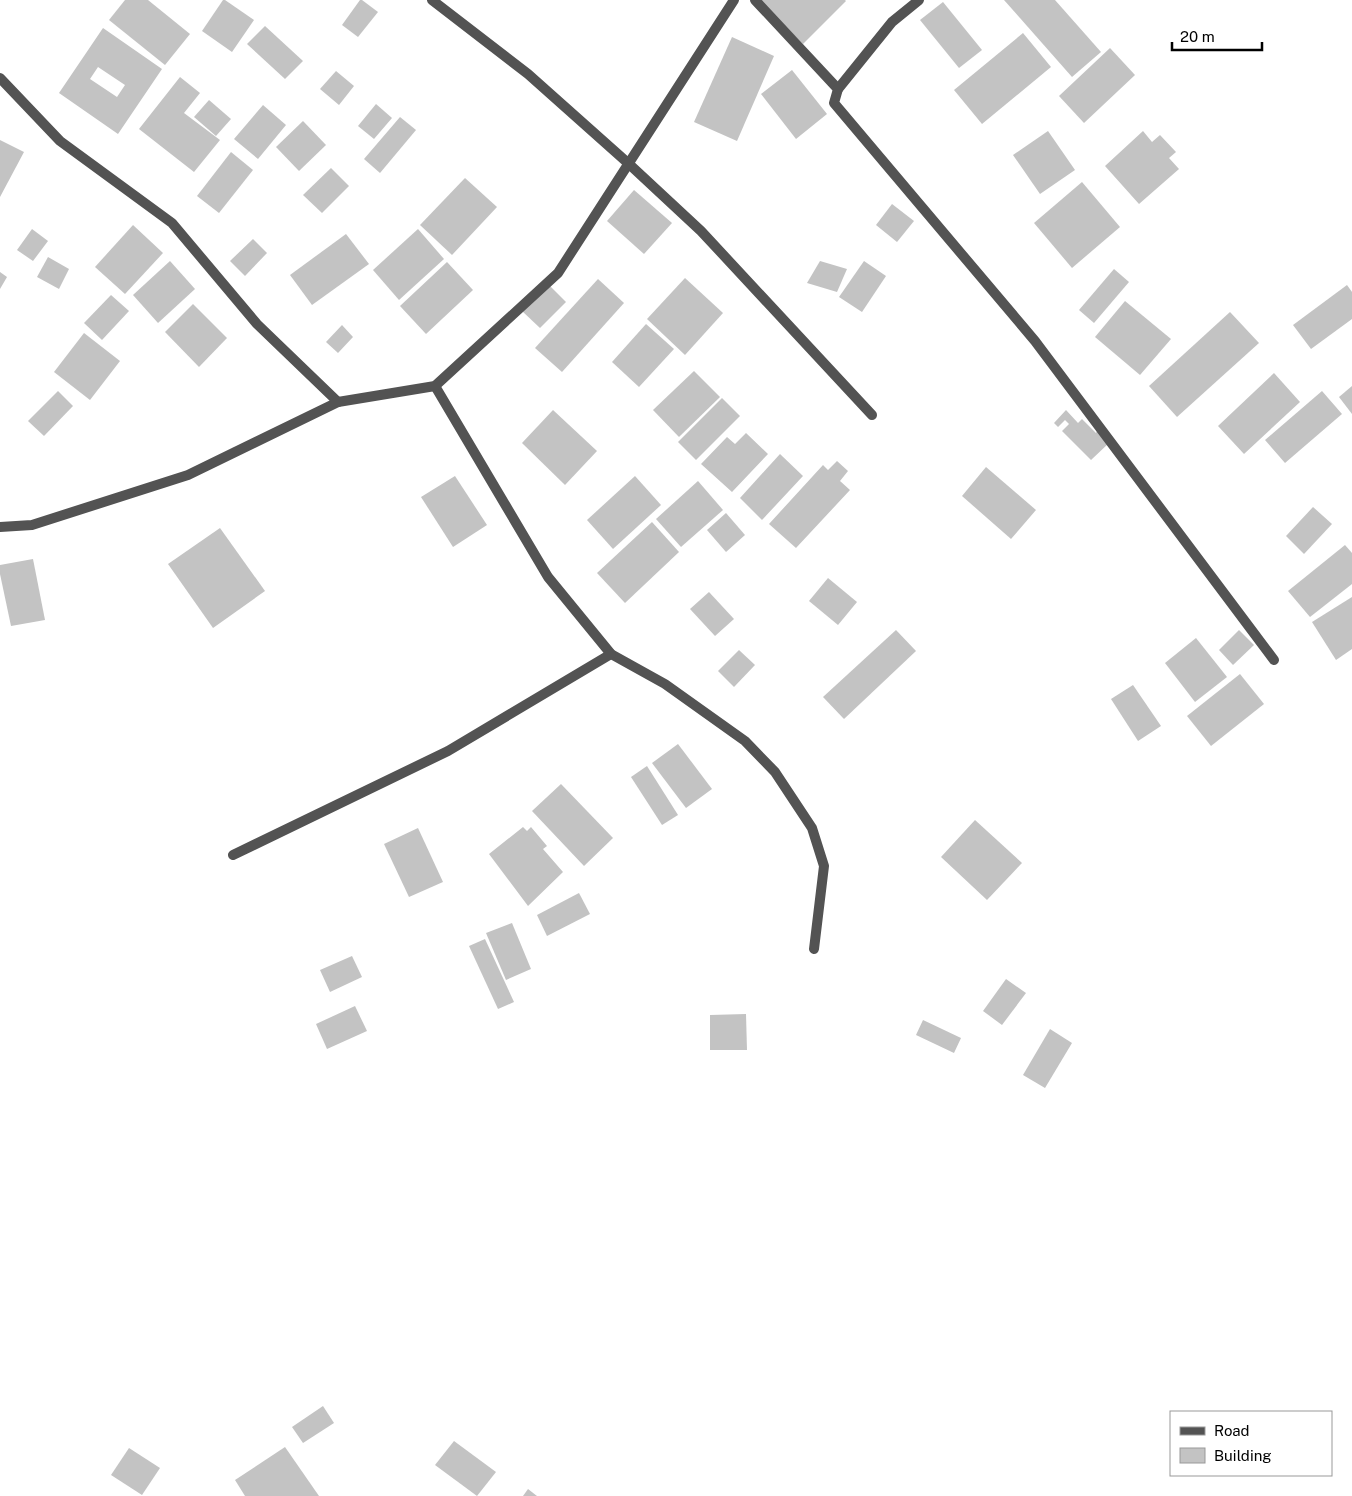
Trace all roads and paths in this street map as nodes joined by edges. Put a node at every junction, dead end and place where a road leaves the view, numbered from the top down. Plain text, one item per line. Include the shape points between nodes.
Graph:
1 (432, 0) edge
2 (734, 0) edge
3 (755, 0) edge
4 (919, 0) edge
5 (0, 78) edge
6 (838, 89) junction
7 (629, 164) junction
8 (435, 386) junction
9 (338, 402) junction
10 (872, 415) dead end
11 (0, 526) edge
12 (611, 654) junction
13 (1274, 660) dead end
14 (233, 855) dead end
15 (814, 949) dead end

1 - 7 street via 528,74
2 - 7 street
3 - 6 street
4 - 6 street via 892,22
5 - 9 street via 60,141 172,222 256,324
6 - 13 street via 834,103 1035,341
7 - 8 street via 558,273
7 - 10 street via 700,231
8 - 9 street
8 - 12 street via 548,577
9 - 11 street via 188,475 32,525
12 - 14 street via 448,751
12 - 15 street via 665,684 737,735 775,772 812,828 824,866

